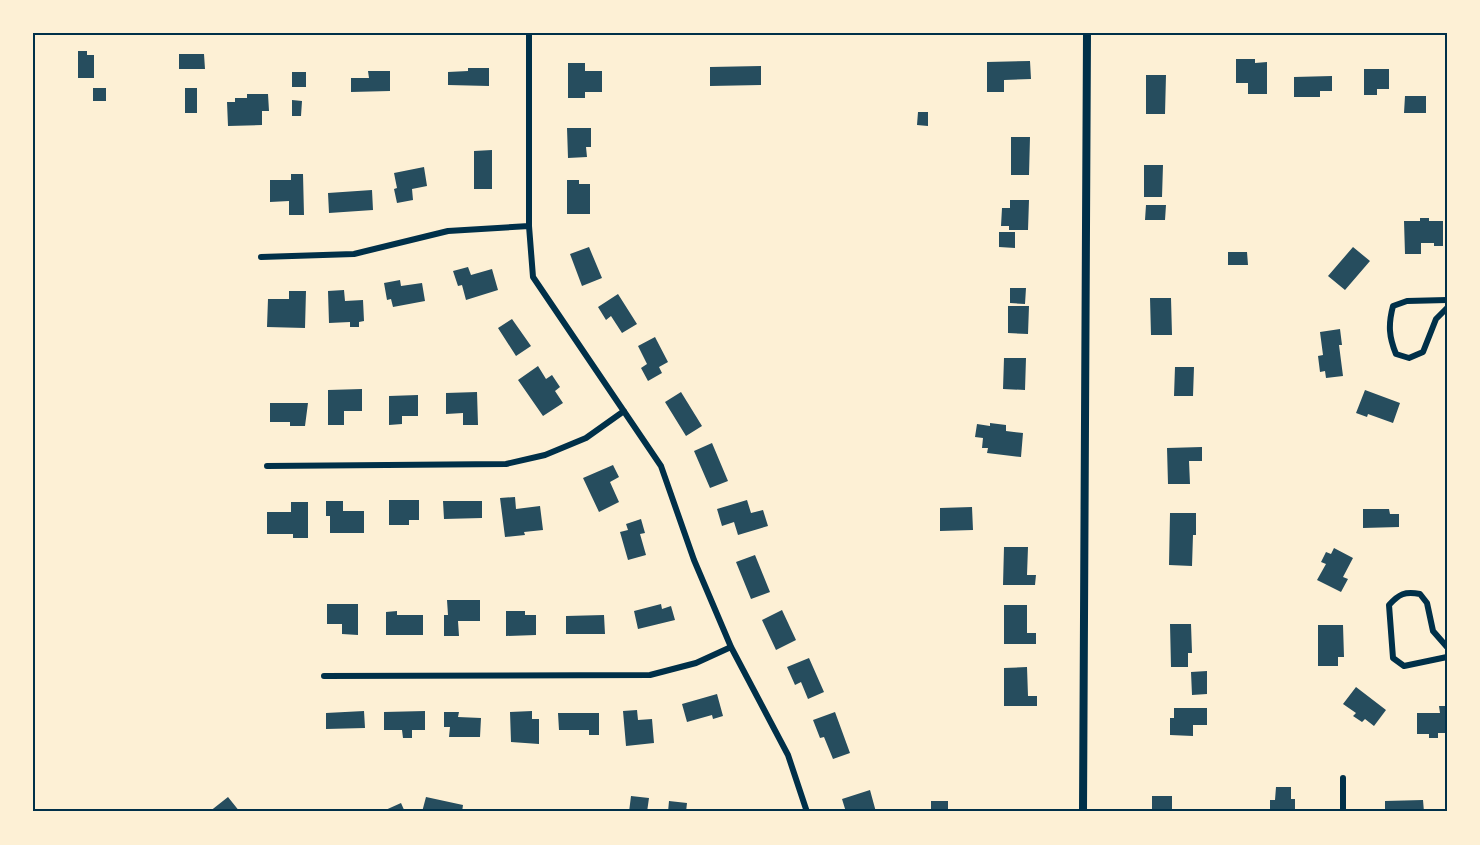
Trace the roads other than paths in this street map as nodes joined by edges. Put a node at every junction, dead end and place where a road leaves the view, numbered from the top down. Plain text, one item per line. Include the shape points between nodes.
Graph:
1 (529, 33) edge
2 (1087, 33) edge
3 (529, 226) junction
4 (261, 256) dead end
5 (1447, 300) edge
6 (1447, 308) edge
7 (624, 411) junction
8 (267, 466) dead end
9 (730, 647) junction
10 (1447, 647) edge
11 (1447, 657) edge
12 (324, 676) dead end
13 (1342, 778) dead end
14 (807, 812) edge
15 (1083, 812) edge
16 (1344, 812) edge

1 - 3 street
2 - 15 street
3 - 4 street via 448,231 354,254
3 - 7 street via 533,277
5 - 6 street via 1407,301 1393,306 1389,339 1396,354 1409,358 1423,352 1436,318
7 - 8 street via 586,438 545,455 506,464
7 - 9 street via 661,466
9 - 12 street via 696,663 650,675
9 - 14 street via 788,755
10 - 11 street via 1433,632 1427,603 1420,594 1408,591 1389,605 1393,658 1404,666
13 - 16 street

